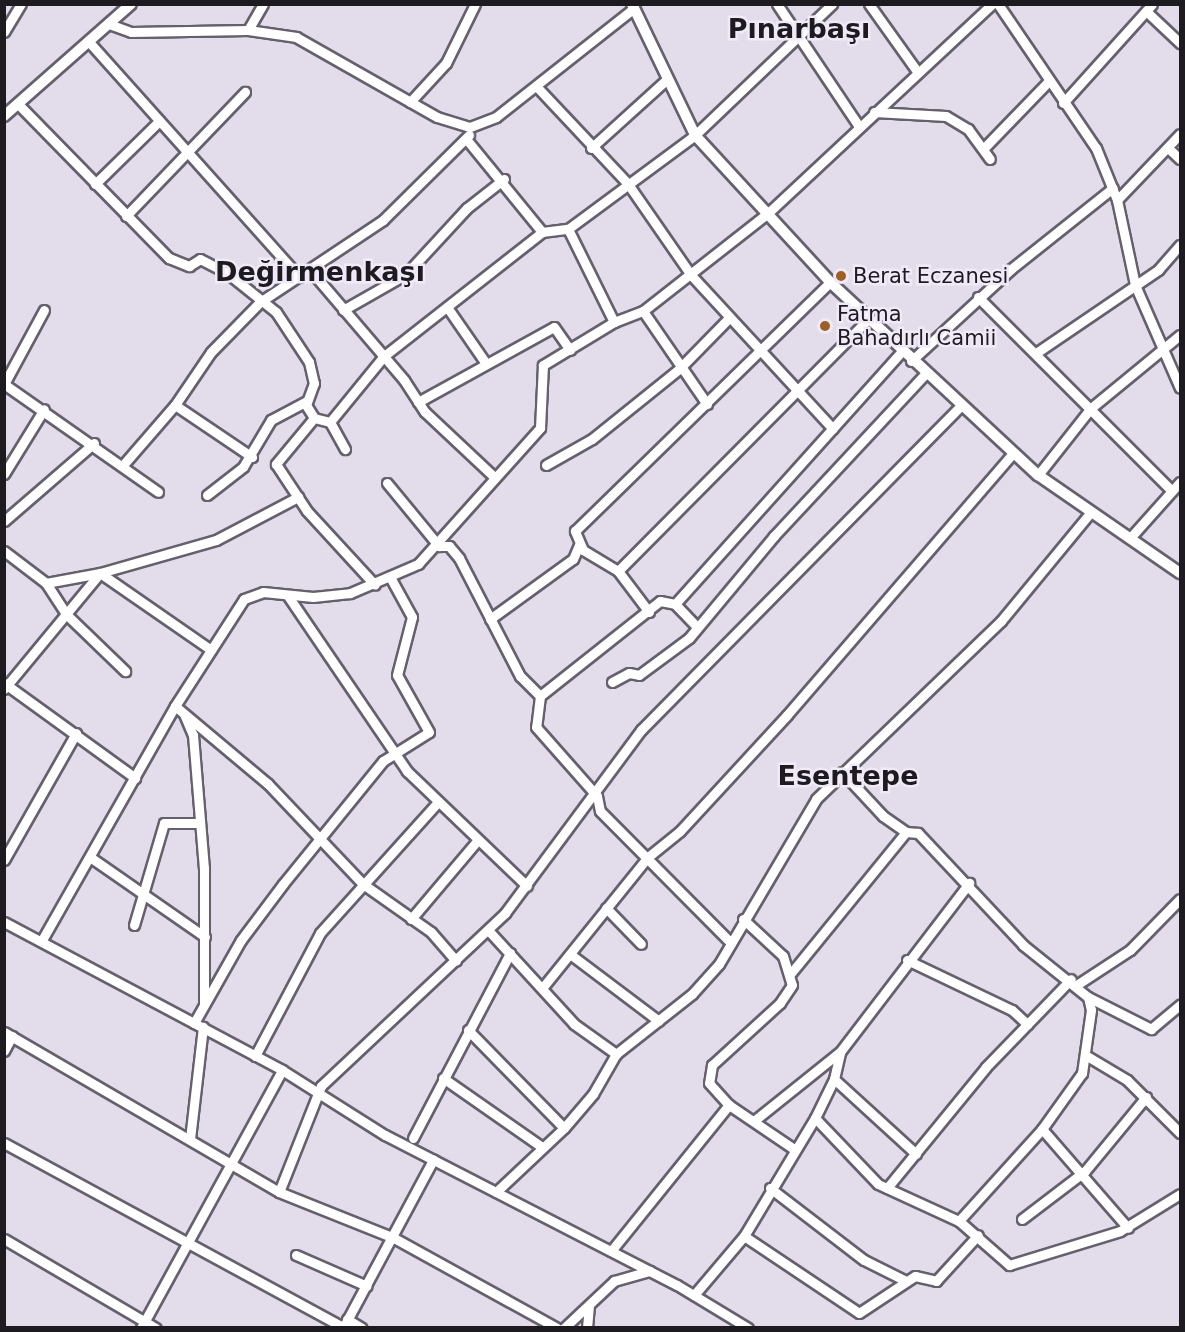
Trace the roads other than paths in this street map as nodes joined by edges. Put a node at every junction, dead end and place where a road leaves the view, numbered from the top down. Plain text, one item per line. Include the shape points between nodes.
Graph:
1 (21, 4) edge
2 (131, 4) edge
3 (263, 4) edge
4 (475, 4) edge
5 (777, 4) edge
6 (832, 4) edge
7 (869, 4) edge
8 (992, 4) edge
9 (999, 4) edge
10 (635, 6) edge
11 (1149, 8) edge
12 (110, 24) junction
13 (248, 30) junction
14 (4, 32) edge
15 (797, 36) junction
16 (90, 43) junction
17 (1180, 43) edge
18 (916, 70) junction
19 (667, 79) junction
20 (1048, 82) junction
21 (537, 87) junction
22 (244, 92) dead end
23 (410, 102) junction
24 (1063, 103) junction
25 (18, 104) junction
26 (874, 112) junction
27 (4, 116) edge
28 (159, 121) junction
29 (858, 125) junction
30 (471, 127) junction
31 (1180, 134) edge
32 (695, 135) junction
33 (467, 140) junction
34 (1168, 147) junction
35 (591, 148) junction
36 (983, 149) junction
37 (190, 153) junction
38 (990, 159) dead end
39 (1180, 159) edge
40 (504, 179) junction
41 (95, 184) junction
42 (628, 184) junction
43 (1113, 188) junction
44 (1117, 200) junction
45 (768, 213) junction
46 (126, 216) junction
47 (568, 229) junction
48 (542, 232) junction
49 (1180, 245) edge
50 (311, 271) junction
51 (691, 275) junction
52 (299, 277) junction
53 (830, 282) junction
54 (1135, 285) junction
55 (978, 297) junction
56 (260, 302) junction
57 (447, 308) junction
58 (44, 310) dead end
59 (343, 310) junction
60 (643, 312) junction
61 (729, 318) junction
62 (868, 319) junction
63 (614, 322) junction
64 (1180, 335) edge
65 (570, 350) junction
66 (758, 350) junction
67 (1164, 350) junction
68 (901, 352) junction
69 (1036, 353) junction
70 (384, 356) junction
71 (911, 361) junction
72 (485, 362) junction
73 (679, 369) junction
74 (925, 374) junction
75 (4, 384) edge
76 (1180, 388) edge
77 (796, 390) junction
78 (306, 401) junction
79 (418, 402) junction
80 (707, 404) junction
81 (175, 405) junction
82 (960, 406) junction
83 (1091, 408) junction
84 (44, 409) junction
85 (314, 418) junction
86 (330, 422) junction
87 (833, 429) junction
88 (94, 443) junction
89 (345, 449) dead end
90 (1013, 453) junction
91 (252, 456) junction
92 (123, 465) junction
93 (546, 465) dead end
94 (4, 474) edge
95 (492, 475) junction
96 (1038, 475) junction
97 (1180, 482) edge
98 (387, 483) dead end
99 (1172, 491) junction
100 (158, 492) dead end
101 (207, 495) dead end
102 (298, 497) junction
103 (1090, 513) junction
104 (4, 521) edge
105 (1130, 538) junction
106 (579, 544) junction
107 (439, 546) junction
108 (4, 551) edge
109 (618, 572) junction
110 (100, 573) junction
111 (1180, 573) edge
112 (390, 577) junction
113 (46, 583) junction
114 (375, 585) junction
115 (288, 596) junction
116 (675, 604) junction
117 (649, 612) junction
118 (67, 615) junction
119 (490, 619) junction
120 (697, 627) junction
121 (211, 650) junction
122 (125, 671) dead end
123 (612, 682) dead end
124 (5, 686) edge
125 (540, 696) junction
126 (179, 709) junction
127 (76, 734) junction
128 (396, 753) junction
129 (842, 772) junction
130 (135, 778) junction
131 (597, 796) junction
132 (436, 804) junction
133 (200, 823) junction
134 (906, 832) junction
135 (322, 840) junction
136 (477, 841) junction
137 (648, 856) junction
138 (90, 857) junction
139 (4, 860) edge
140 (969, 883) junction
141 (363, 884) junction
142 (527, 886) junction
143 (144, 898) junction
144 (1180, 899) edge
145 (606, 908) junction
146 (411, 919) junction
147 (743, 919) junction
148 (4, 922) edge
149 (134, 925) dead end
150 (488, 930) junction
151 (205, 937) junction
152 (42, 940) junction
153 (731, 943) junction
154 (641, 944) dead end
155 (510, 953) junction
156 (570, 954) junction
157 (907, 960) junction
158 (456, 962) junction
159 (791, 973) junction
160 (1075, 981) junction
161 (543, 987) junction
162 (1088, 997) junction
163 (204, 1005) junction
164 (1180, 1005) edge
165 (659, 1021) junction
166 (194, 1023) junction
167 (1027, 1024) junction
168 (203, 1028) junction
169 (468, 1030) junction
170 (8, 1034) edge
171 (4, 1051) edge
172 (840, 1052) junction
173 (616, 1054) junction
174 (255, 1056) junction
175 (1087, 1056) junction
176 (282, 1070) junction
177 (443, 1078) junction
178 (834, 1079) junction
179 (316, 1094) junction
180 (1146, 1097) junction
181 (729, 1105) junction
182 (815, 1118) junction
183 (755, 1120) junction
184 (564, 1128) junction
185 (1042, 1129) junction
186 (1180, 1133) edge
187 (413, 1138) dead end
188 (190, 1139) junction
189 (4, 1143) edge
190 (542, 1147) junction
191 (794, 1149) junction
192 (916, 1154) junction
193 (433, 1160) junction
194 (228, 1161) junction
195 (1081, 1172) junction
196 (770, 1188) junction
197 (887, 1188) junction
198 (279, 1192) junction
199 (496, 1192) junction
200 (1180, 1194) edge
201 (1022, 1219) dead end
202 (958, 1221) junction
203 (1128, 1228) junction
204 (744, 1236) junction
205 (978, 1236) junction
206 (394, 1238) junction
207 (4, 1239) edge
208 (186, 1245) junction
209 (611, 1251) junction
210 (296, 1255) dead end
211 (650, 1271) junction
212 (906, 1281) junction
213 (367, 1286) junction
214 (694, 1295) junction
215 (589, 1307) junction
216 (143, 1324) edge
217 (345, 1325) edge
218 (156, 1328) edge
219 (362, 1328) edge
220 (557, 1328) edge
221 (564, 1328) edge
222 (587, 1328) edge
223 (748, 1328) edge

1 - 14 street
2 - 12 main road
3 - 13 street
4 - 23 street via 446,63
5 - 15 street
6 - 15 street
7 - 18 street
8 - 18 street
9 - 20 street
10 - 19 main road
10 - 21 street
11 - 17 street
11 - 24 street
12 - 13 street via 131,32 177,34
12 - 16 main road
13 - 23 street via 321,47
15 - 29 street
15 - 32 street
16 - 25 main road
16 - 28 street
18 - 26 street
19 - 32 main road
19 - 35 street
20 - 24 street
20 - 36 street
21 - 30 street via 496,117
21 - 35 street
22 - 37 street
23 - 30 street via 454,125
24 - 43 street via 1096,148
25 - 27 main road
25 - 41 street
26 - 29 street
26 - 36 street via 946,116 968,129
28 - 37 street
28 - 41 street
29 - 45 street
30 - 33 street
31 - 34 street
32 - 42 street
32 - 45 main road via 720,168
33 - 40 street
33 - 50 street via 383,220
34 - 39 street
34 - 44 street
35 - 42 street
36 - 38 street
37 - 46 street
37 - 52 street
40 - 48 street
40 - 59 street via 467,208 406,274
41 - 46 street
42 - 47 street
42 - 51 street
43 - 44 street
43 - 55 street
44 - 54 street
45 - 51 street
45 - 53 main road
46 - 56 street via 169,258 189,266 200,260 226,272
47 - 48 street
47 - 63 street
48 - 57 street
49 - 54 street
50 - 52 street
50 - 59 street
51 - 60 street
51 - 61 street
52 - 56 street
53 - 62 main road
53 - 66 street
54 - 67 street
54 - 69 street
55 - 69 street
55 - 71 street
56 - 78 street via 276,312 309,362 314,383
56 - 81 street via 211,352
57 - 70 street
57 - 72 street
58 - 75 street
59 - 70 street
60 - 63 street
60 - 73 street
61 - 66 street
61 - 73 street
62 - 68 main road
62 - 77 street
63 - 65 street
64 - 67 street
65 - 72 street via 554,327
65 - 95 street via 543,366 540,428
66 - 77 street
66 - 80 street
67 - 76 street
67 - 83 street
68 - 71 main road
68 - 87 street
69 - 83 street
70 - 79 street
70 - 86 street
71 - 74 main road
72 - 79 street
73 - 80 street
73 - 93 street via 592,439
74 - 82 main road
74 - 120 street via 774,536
75 - 84 street
77 - 87 street
77 - 109 street
78 - 85 street
78 - 91 street via 271,420
79 - 95 street
80 - 106 street via 579,526
81 - 91 street
81 - 92 street
82 - 90 main road
82 - 131 street via 641,730
83 - 96 street
83 - 99 street
84 - 88 street
84 - 94 street
85 - 86 street
85 - 102 street via 276,464
86 - 89 street
87 - 116 street
88 - 92 street
88 - 104 street
90 - 96 main road
90 - 137 street via 787,715 680,831
91 - 101 street
92 - 100 street
95 - 107 street
96 - 103 main road
97 - 99 street
98 - 107 street
99 - 105 street
102 - 110 street via 216,540
102 - 114 street
103 - 105 main road
103 - 129 street via 1001,621
105 - 111 main road
106 - 109 street
106 - 119 street via 573,559
107 - 112 street
107 - 119 street via 449,546 459,558
108 - 113 street
109 - 117 street
110 - 113 street
110 - 118 street
110 - 121 street
112 - 114 street
112 - 128 street via 412,617 398,675 430,727 424,738
113 - 118 street
114 - 115 street via 350,593
115 - 121 street via 252,593
115 - 128 street
116 - 117 street via 660,601
116 - 120 street
117 - 125 street
118 - 122 street
118 - 124 street
119 - 125 street via 520,676
120 - 123 street via 639,675
121 - 126 street
124 - 127 street
125 - 131 street via 536,727
126 - 130 street
126 - 133 street via 193,735
126 - 135 street via 268,784
127 - 130 street
127 - 139 street
128 - 132 street
128 - 135 street via 383,760
129 - 134 street
129 - 147 street via 816,799
130 - 138 street
131 - 137 street via 600,811
131 - 142 street
132 - 136 street
132 - 141 street
133 - 143 street via 164,823
133 - 151 street
134 - 140 street via 918,833
134 - 159 street
135 - 141 street
135 - 163 street via 241,940
136 - 142 street
136 - 146 street
137 - 145 street
137 - 153 street
138 - 143 street
138 - 152 street
140 - 157 street
140 - 160 street via 1023,945
141 - 146 street
141 - 174 street via 306,954
142 - 150 street
143 - 149 street
143 - 151 street
144 - 160 street via 1130,950
145 - 154 street
145 - 156 street
146 - 158 street via 431,932
147 - 153 street
147 - 159 street via 771,942
148 - 152 street
150 - 155 street
150 - 158 street
151 - 163 street
152 - 166 street
153 - 165 street via 692,994
155 - 161 street
155 - 169 street
156 - 161 street
156 - 165 street
157 - 167 street via 1012,1010
157 - 172 street
158 - 179 street
159 - 181 street via 789,994 712,1065 709,1083
160 - 162 street
160 - 167 street
161 - 173 street via 574,1024
162 - 164 street via 1151,1029
162 - 175 street
163 - 166 street
165 - 173 street
166 - 168 street
167 - 192 street
168 - 174 street
168 - 188 street
169 - 177 street
169 - 184 street
170 - 171 street
170 - 188 street
172 - 178 street
172 - 183 street
173 - 184 street via 593,1094
174 - 176 street
175 - 180 street
175 - 185 street via 1082,1073
176 - 179 street
176 - 194 street
177 - 187 street
177 - 190 street
178 - 182 street
178 - 192 street
179 - 193 street
179 - 198 street
180 - 186 street
180 - 195 street
181 - 183 street
181 - 209 street
182 - 191 street
182 - 197 street
183 - 191 street
184 - 190 street
185 - 195 street
185 - 202 street
188 - 194 street
189 - 208 street
190 - 199 street
191 - 196 street
192 - 197 street
193 - 199 street
193 - 206 street
194 - 198 street
194 - 208 street
195 - 201 street
195 - 203 street
196 - 204 street
196 - 212 street via 864,1260
197 - 202 street
198 - 206 street
199 - 209 street
200 - 203 street
202 - 205 street
203 - 205 street via 1009,1265
204 - 212 street via 859,1313
204 - 214 street
205 - 212 street via 936,1281 915,1276
206 - 213 street
206 - 220 street
207 - 216 street
208 - 216 street
208 - 217 street
209 - 211 street
210 - 213 street
211 - 214 street
211 - 215 street via 614,1281
213 - 217 street
214 - 223 street
215 - 221 street
215 - 222 street
216 - 218 street
217 - 219 street

